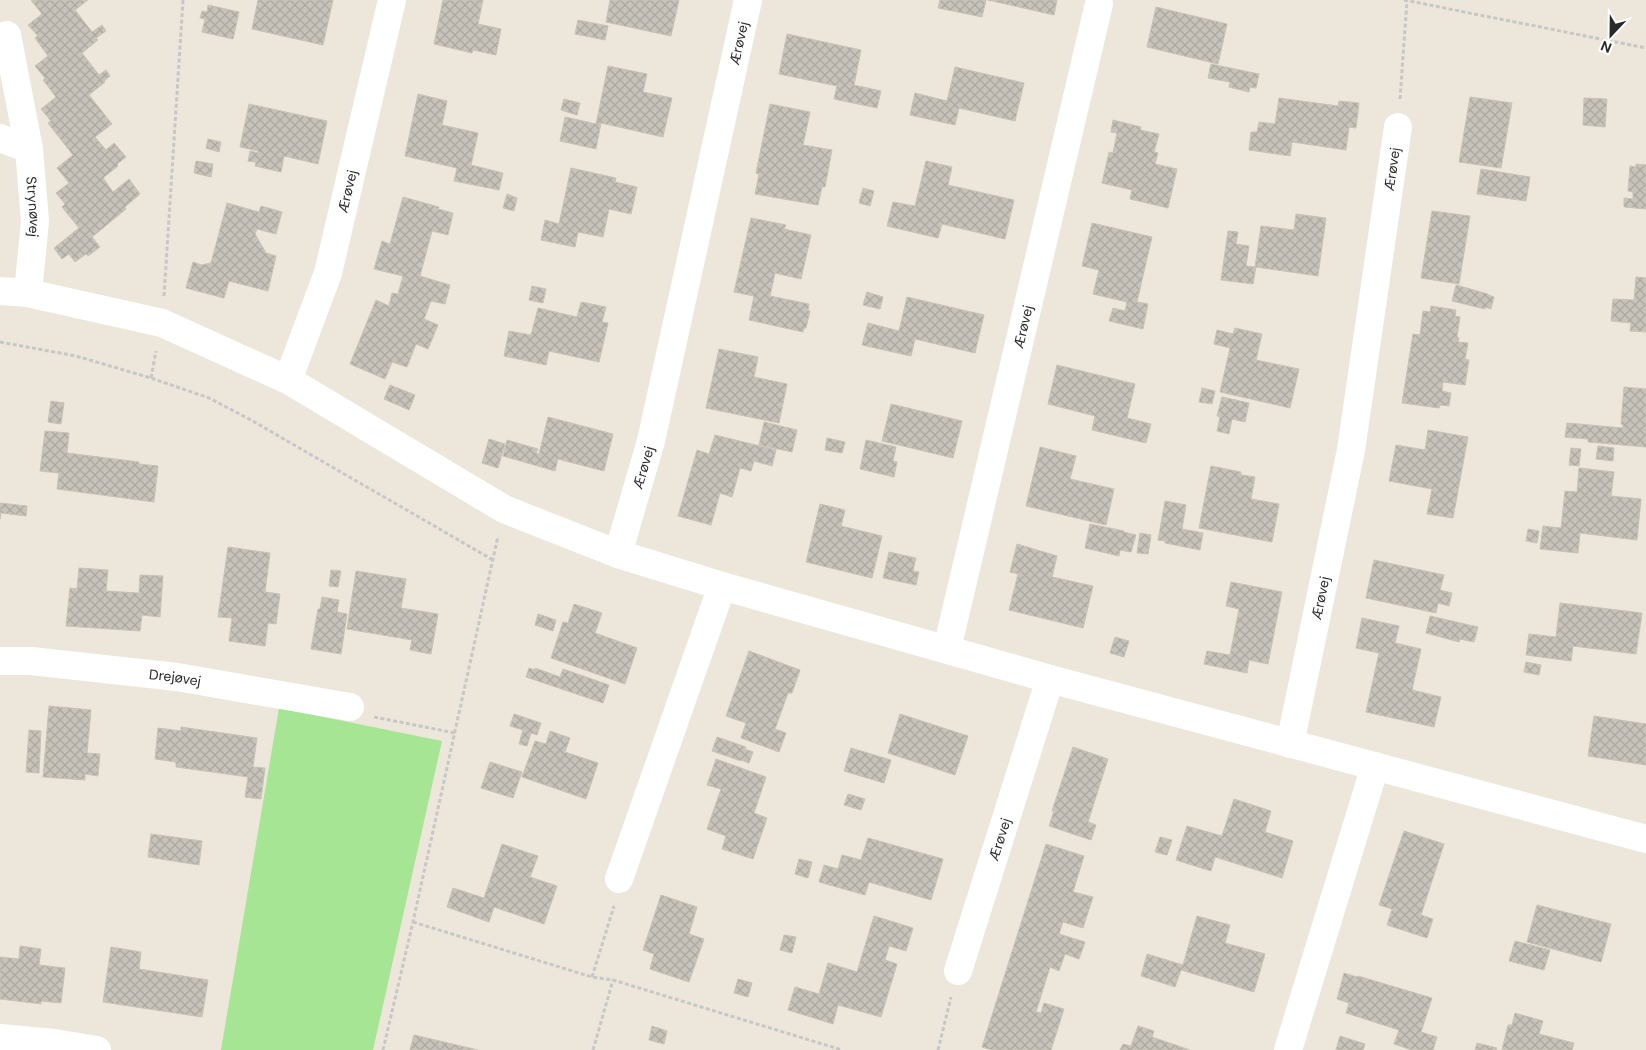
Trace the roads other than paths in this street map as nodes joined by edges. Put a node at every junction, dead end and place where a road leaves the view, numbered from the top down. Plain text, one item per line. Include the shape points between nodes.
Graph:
1 (392, 0) edge
2 (748, 0) edge
3 (1099, 4) dead end
4 (7, 35) dead end
5 (1398, 126) road end
6 (0, 138) edge
7 (29, 149) junction
8 (0, 291) edge
9 (28, 294) junction
10 (288, 380) junction
11 (618, 554) junction
12 (722, 586) junction
13 (947, 648) junction
14 (0, 661) edge
15 (1050, 679) junction
16 (350, 707) road end
17 (1290, 744) junction
18 (1376, 766) junction
19 (1646, 839) edge
20 (619, 879) road end
21 (958, 971) road end
22 (0, 1038) edge
23 (97, 1050) edge
24 (1288, 1050) edge

1 - 10 street, Ærøvej via 328,273
2 - 11 street, Ærøvej via 651,441
3 - 13 street, Ærøvej
4 - 7 street, Strynøvej
5 - 17 street, Ærøvej via 1351,450
6 - 7 street
7 - 9 street, Strynøvej via 35,221
8 - 9 street
9 - 10 street via 162,323
10 - 11 street via 504,509
11 - 12 street
12 - 13 street
12 - 20 street
13 - 15 street
14 - 16 street, Drejøvej via 30,661 177,677
15 - 17 street
15 - 21 street, Ærøvej
17 - 18 street
18 - 19 street
18 - 24 street
22 - 23 street

